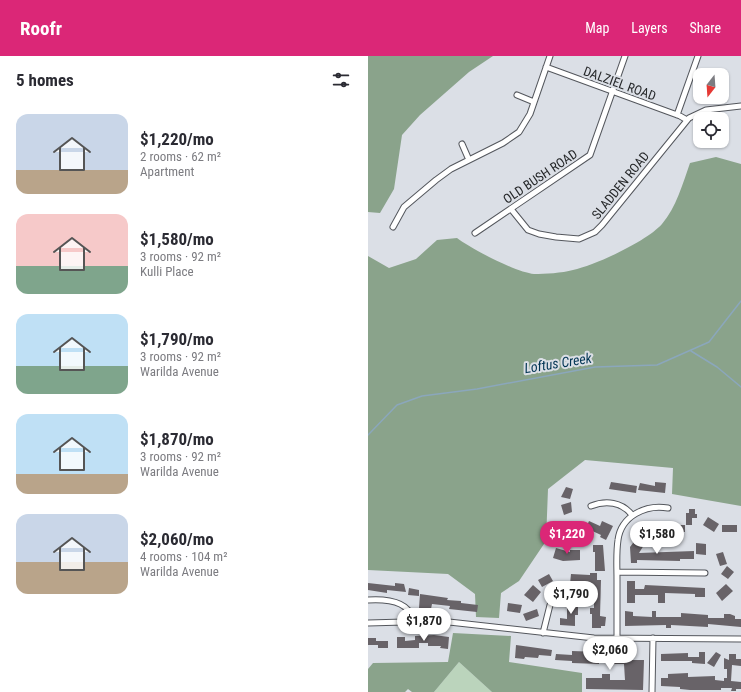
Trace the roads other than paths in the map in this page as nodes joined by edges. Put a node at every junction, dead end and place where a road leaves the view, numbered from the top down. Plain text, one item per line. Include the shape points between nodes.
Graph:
1 (550, 56) edge
2 (625, 56) edge
3 (698, 56) edge
4 (546, 67) junction
5 (613, 92) junction
6 (517, 95) dead end
7 (534, 102) junction
8 (741, 106) edge
9 (677, 115) junction
10 (686, 120) junction
11 (462, 144) dead end
12 (469, 160) junction
13 (511, 209) junction
14 (393, 227) dead end
15 (474, 233) dead end
16 (591, 506) dead end
17 (668, 508) dead end
18 (632, 516) junction
19 (617, 572) junction
20 (705, 573) dead end
21 (368, 600) edge
22 (550, 605) dead end
23 (410, 621) junction
24 (368, 623) edge
25 (543, 633) junction
26 (617, 638) junction
27 (653, 638) junction
28 (741, 639) edge
29 (652, 692) edge

1 - 4 street
2 - 5 street, OLD BUSH ROAD
3 - 9 street
4 - 5 street, DALZIEL ROAD
4 - 7 street
5 - 9 street, DALZIEL ROAD
5 - 13 street, OLD BUSH ROAD via 590,155
6 - 7 street
7 - 12 street via 527,121 514,136
8 - 10 street, SLADDEN ROAD via 706,110
9 - 10 street, DALZIEL ROAD
10 - 13 street, SLADDEN ROAD via 602,224 588,236 570,239 533,232 521,223
11 - 12 street
12 - 14 street via 451,169 412,198
13 - 15 street, OLD BUSH ROAD
16 - 18 street via 612,503 624,507
17 - 18 street via 647,508
18 - 19 street via 619,533
19 - 20 street
19 - 26 street
21 - 23 street via 402,604 408,610
22 - 25 street
23 - 24 street
23 - 25 street via 454,622
25 - 26 street
26 - 27 street
27 - 28 street
27 - 29 street

